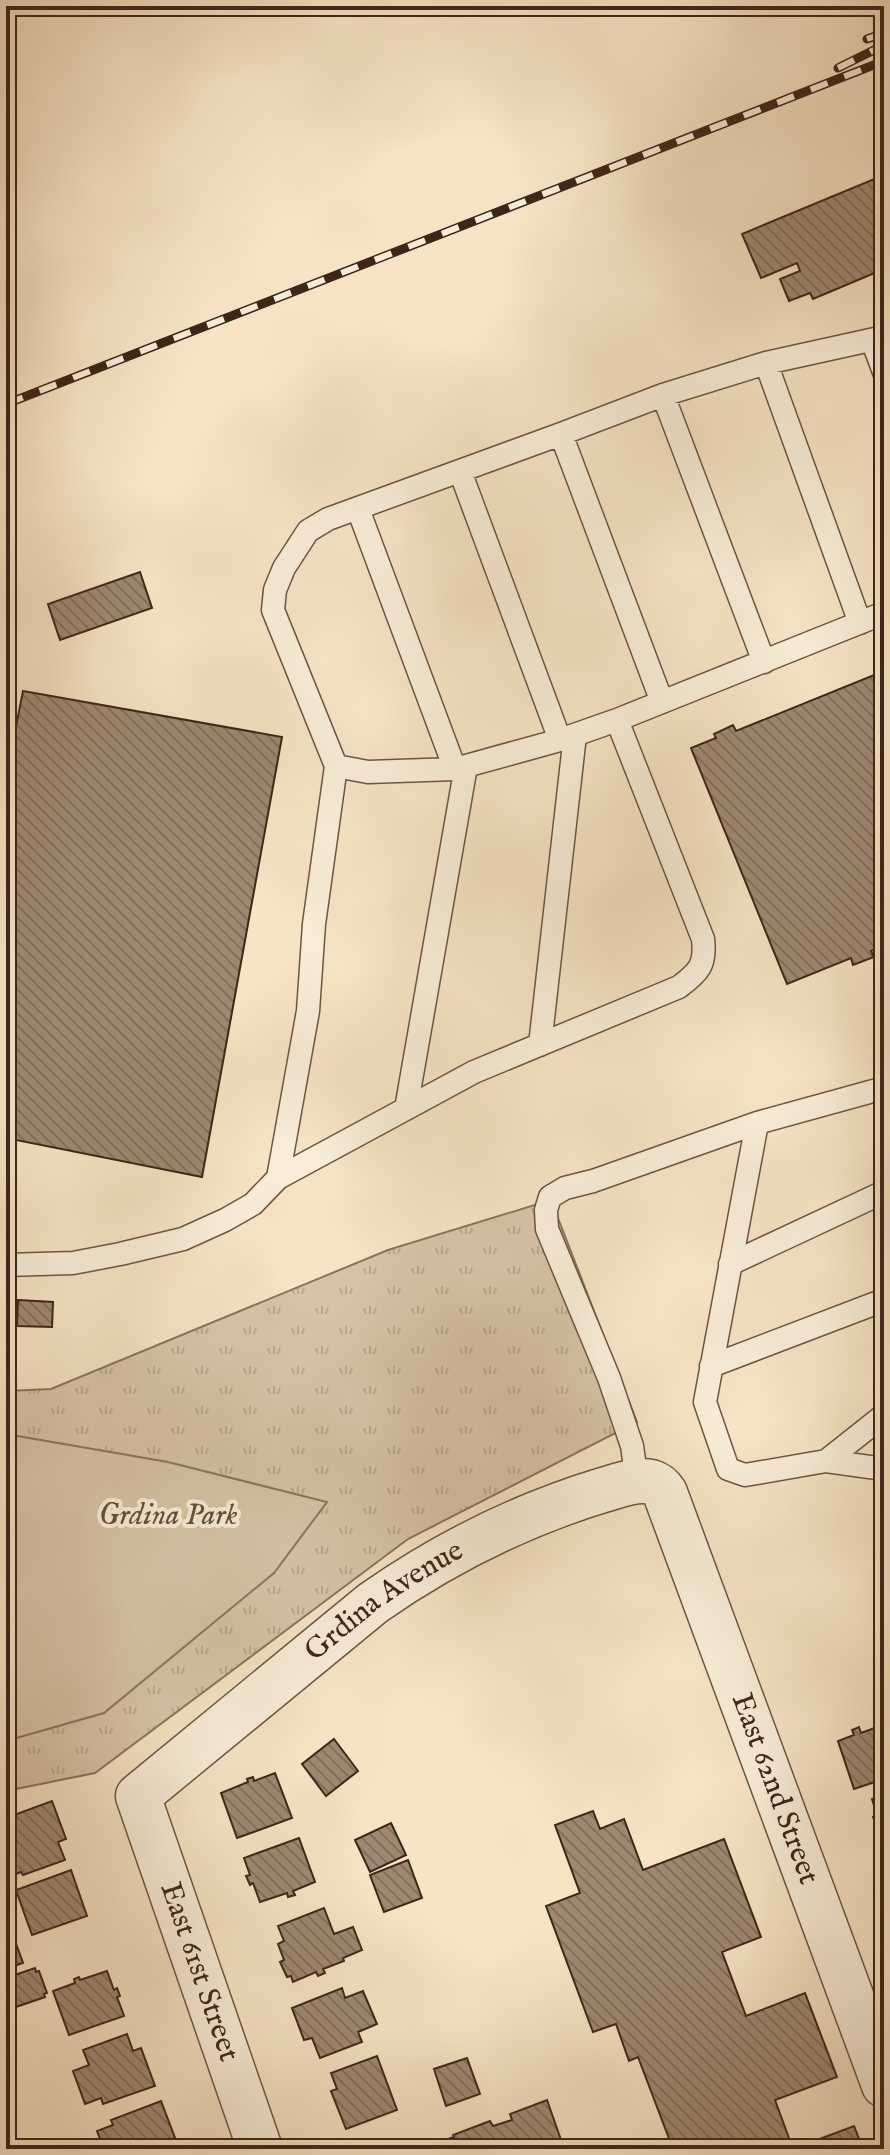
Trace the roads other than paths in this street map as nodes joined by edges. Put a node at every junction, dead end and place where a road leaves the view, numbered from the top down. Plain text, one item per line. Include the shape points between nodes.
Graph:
1 (878, 338) edge
2 (766, 363) junction
3 (884, 372) edge
4 (663, 395) junction
5 (561, 434) junction
6 (460, 471) junction
7 (358, 509) junction
8 (884, 613) edge
9 (860, 623) junction
10 (764, 662) junction
11 (662, 702) junction
12 (617, 720) junction
13 (567, 738) junction
14 (336, 766) junction
15 (461, 767) junction
16 (540, 1045) junction
17 (884, 1088) edge
18 (406, 1109) junction
19 (757, 1123) junction
20 (278, 1178) junction
21 (884, 1192) edge
22 (730, 1264) junction
23 (6, 1265) edge
24 (884, 1300) edge
25 (711, 1366) junction
26 (884, 1415) edge
27 (826, 1461) junction
28 (884, 1469) edge
29 (651, 1487) junction
30 (138, 1796) joint
31 (884, 2085) edge
32 (260, 2149) edge

1 - 2 lane
1 - 3 lane
2 - 4 lane
2 - 9 lane
4 - 5 lane
4 - 10 lane
5 - 6 lane
5 - 11 lane
6 - 7 lane
6 - 13 lane
7 - 14 lane via 308,531 284,568 273,610
7 - 15 lane
8 - 9 lane
9 - 10 lane
10 - 11 lane
11 - 12 lane
12 - 13 lane
12 - 16 lane via 703,939 705,956 696,975 679,987
13 - 15 lane
13 - 16 lane
14 - 15 lane via 368,772
14 - 20 lane via 308,1011
15 - 18 lane
16 - 18 lane via 474,1072
17 - 19 lane
18 - 20 lane
19 - 22 lane
19 - 29 lane via 565,1188 550,1197 546,1210 547,1229
20 - 23 lane via 253,1204 183,1239 73,1263
21 - 22 lane
22 - 25 lane
24 - 25 lane
25 - 27 lane via 705,1402 728,1469 745,1475
26 - 27 lane
27 - 28 lane
29 - 30 street, Grdina Avenue via 587,1495 514,1523 406,1579
29 - 31 street, East 62nd Street
30 - 32 street, East 61st Street

